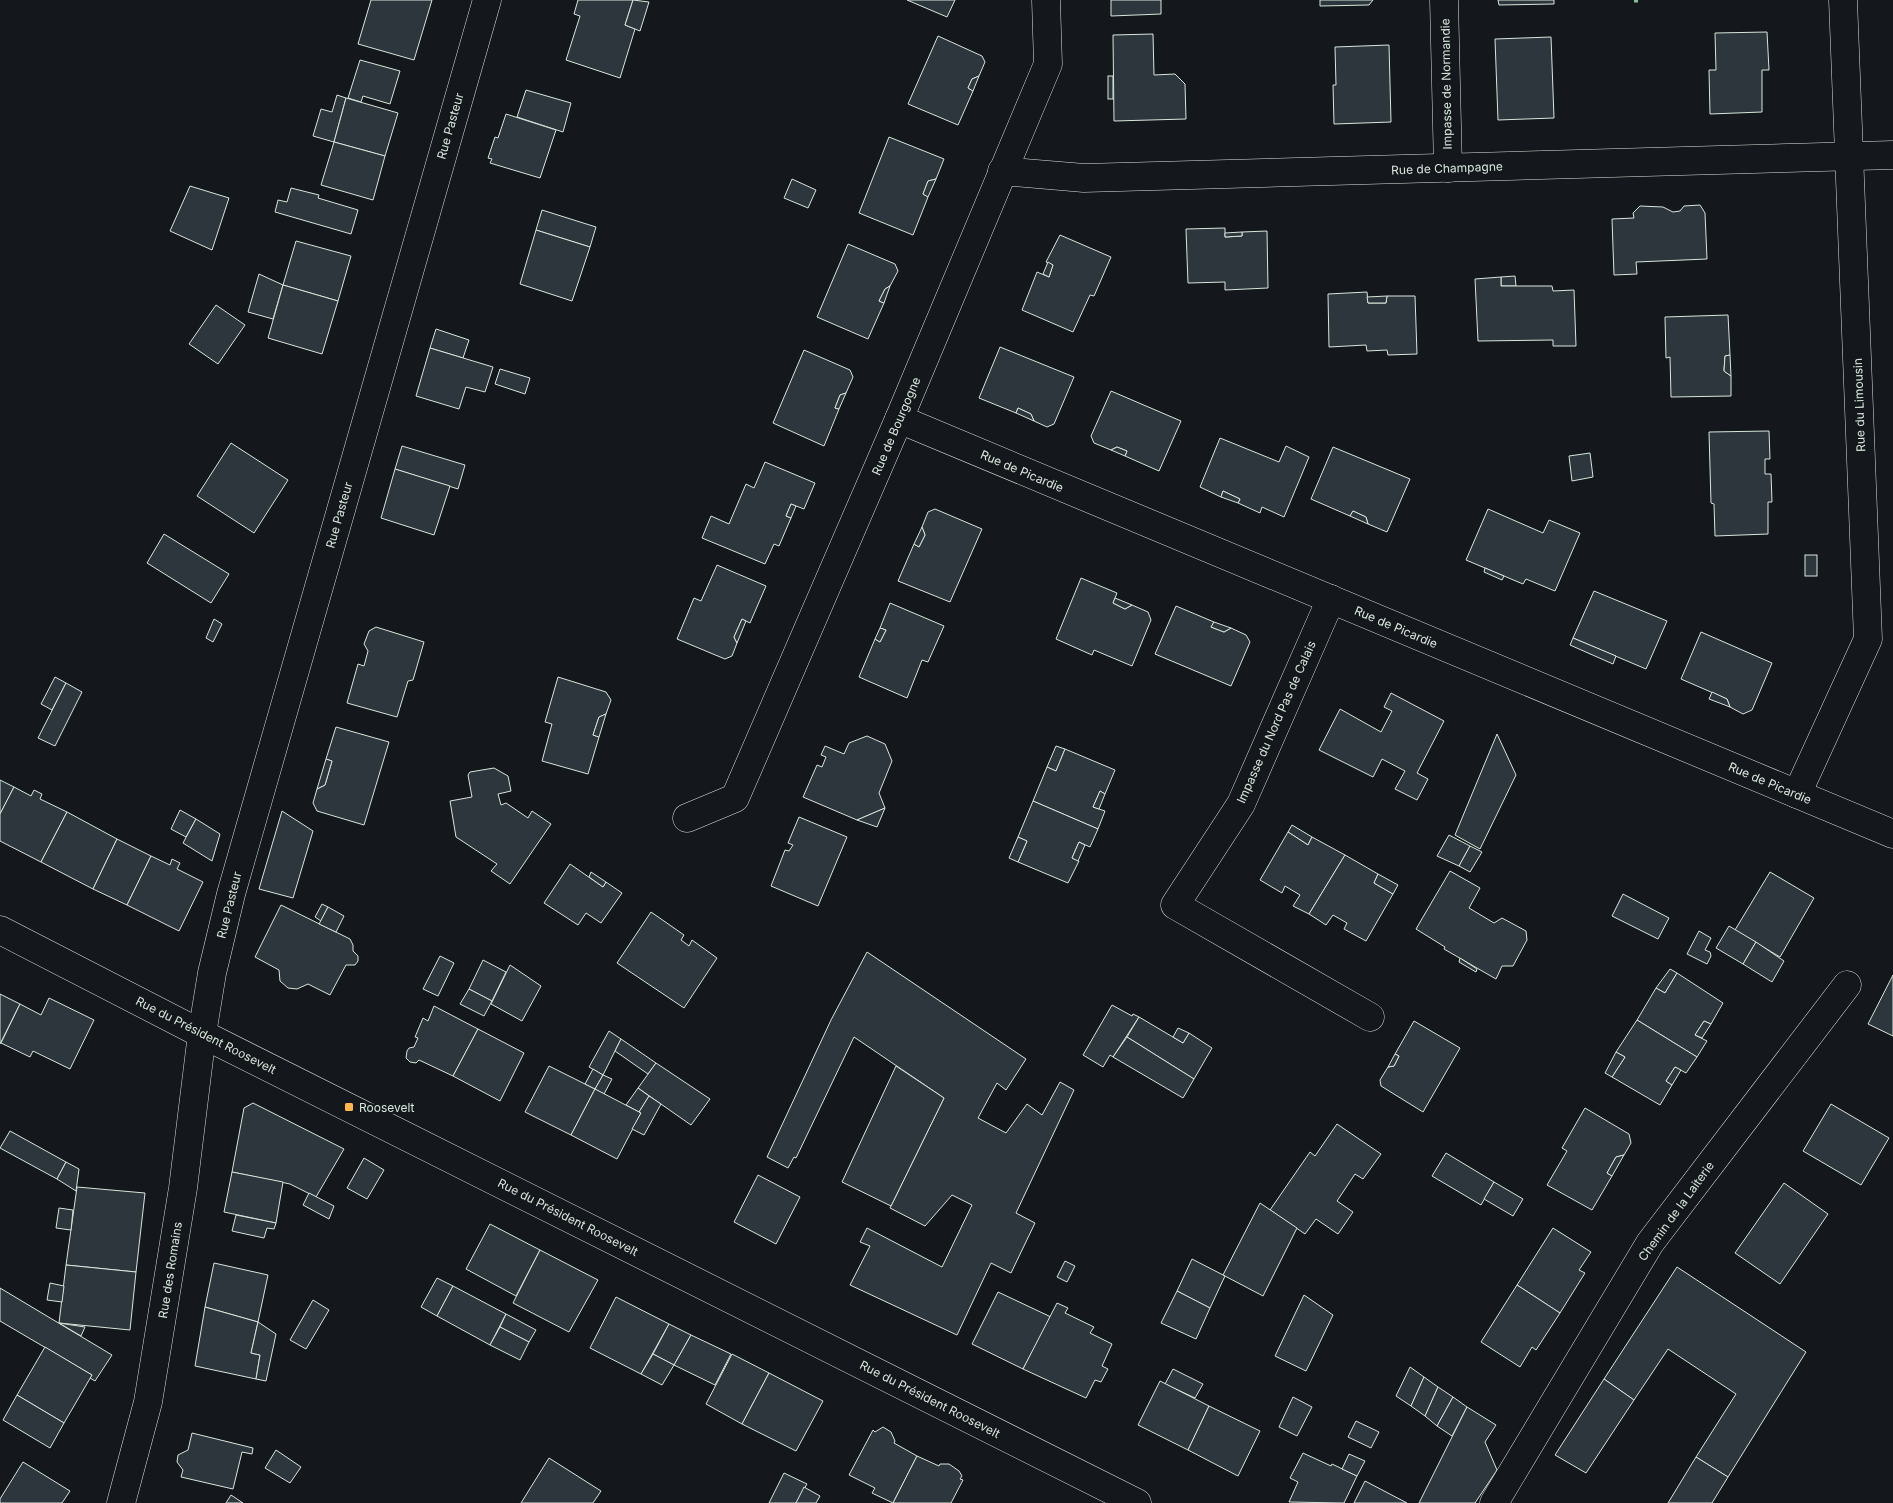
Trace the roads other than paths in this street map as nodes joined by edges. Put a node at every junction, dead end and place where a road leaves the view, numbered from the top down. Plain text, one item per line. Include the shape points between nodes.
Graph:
1 (487, 0) edge
2 (1046, 0) edge
3 (1444, 0) edge
4 (1843, 0) edge
5 (1893, 154) edge
6 (1849, 156) junction
7 (1448, 168) junction
8 (1002, 171) junction
9 (899, 419) junction
10 (1330, 599) junction
11 (1797, 794) junction
12 (687, 818) dead end
13 (1893, 834) edge
14 (0, 930) edge
15 (1846, 985) dead end
16 (1370, 1017) dead end
17 (202, 1034) junction
18 (121, 1503) edge
19 (1137, 1503) edge
20 (1494, 1503) edge

1 - 17 street, Rue Pasteur via 231,894 212,973
2 - 8 street, Rue de Bourgogne via 1048,64
3 - 7 street, Impasse de Normandie
4 - 6 street, Rue du Limousin
5 - 6 street, Rue de Champagne
6 - 7 street, Rue de Champagne
6 - 11 street, Rue du Limousin via 1868,639
7 - 8 street, Rue de Champagne via 1084,178
8 - 9 street, Rue de Bourgogne
9 - 10 street, Rue de Picardie
9 - 12 street, Rue de Bourgogne via 735,798
10 - 11 street, Rue de Picardie
10 - 16 street, Impasse du Nord Pas de Calais via 1240,804 1176,905
11 - 13 street, Rue de Picardie
14 - 17 street, Rue du Président Roosevelt
15 - 20 street, Chemin de la Laiterie via 1650,1244
17 - 18 street, Rue des Romains via 183,1188 148,1402
17 - 19 street, Rue du Président Roosevelt

